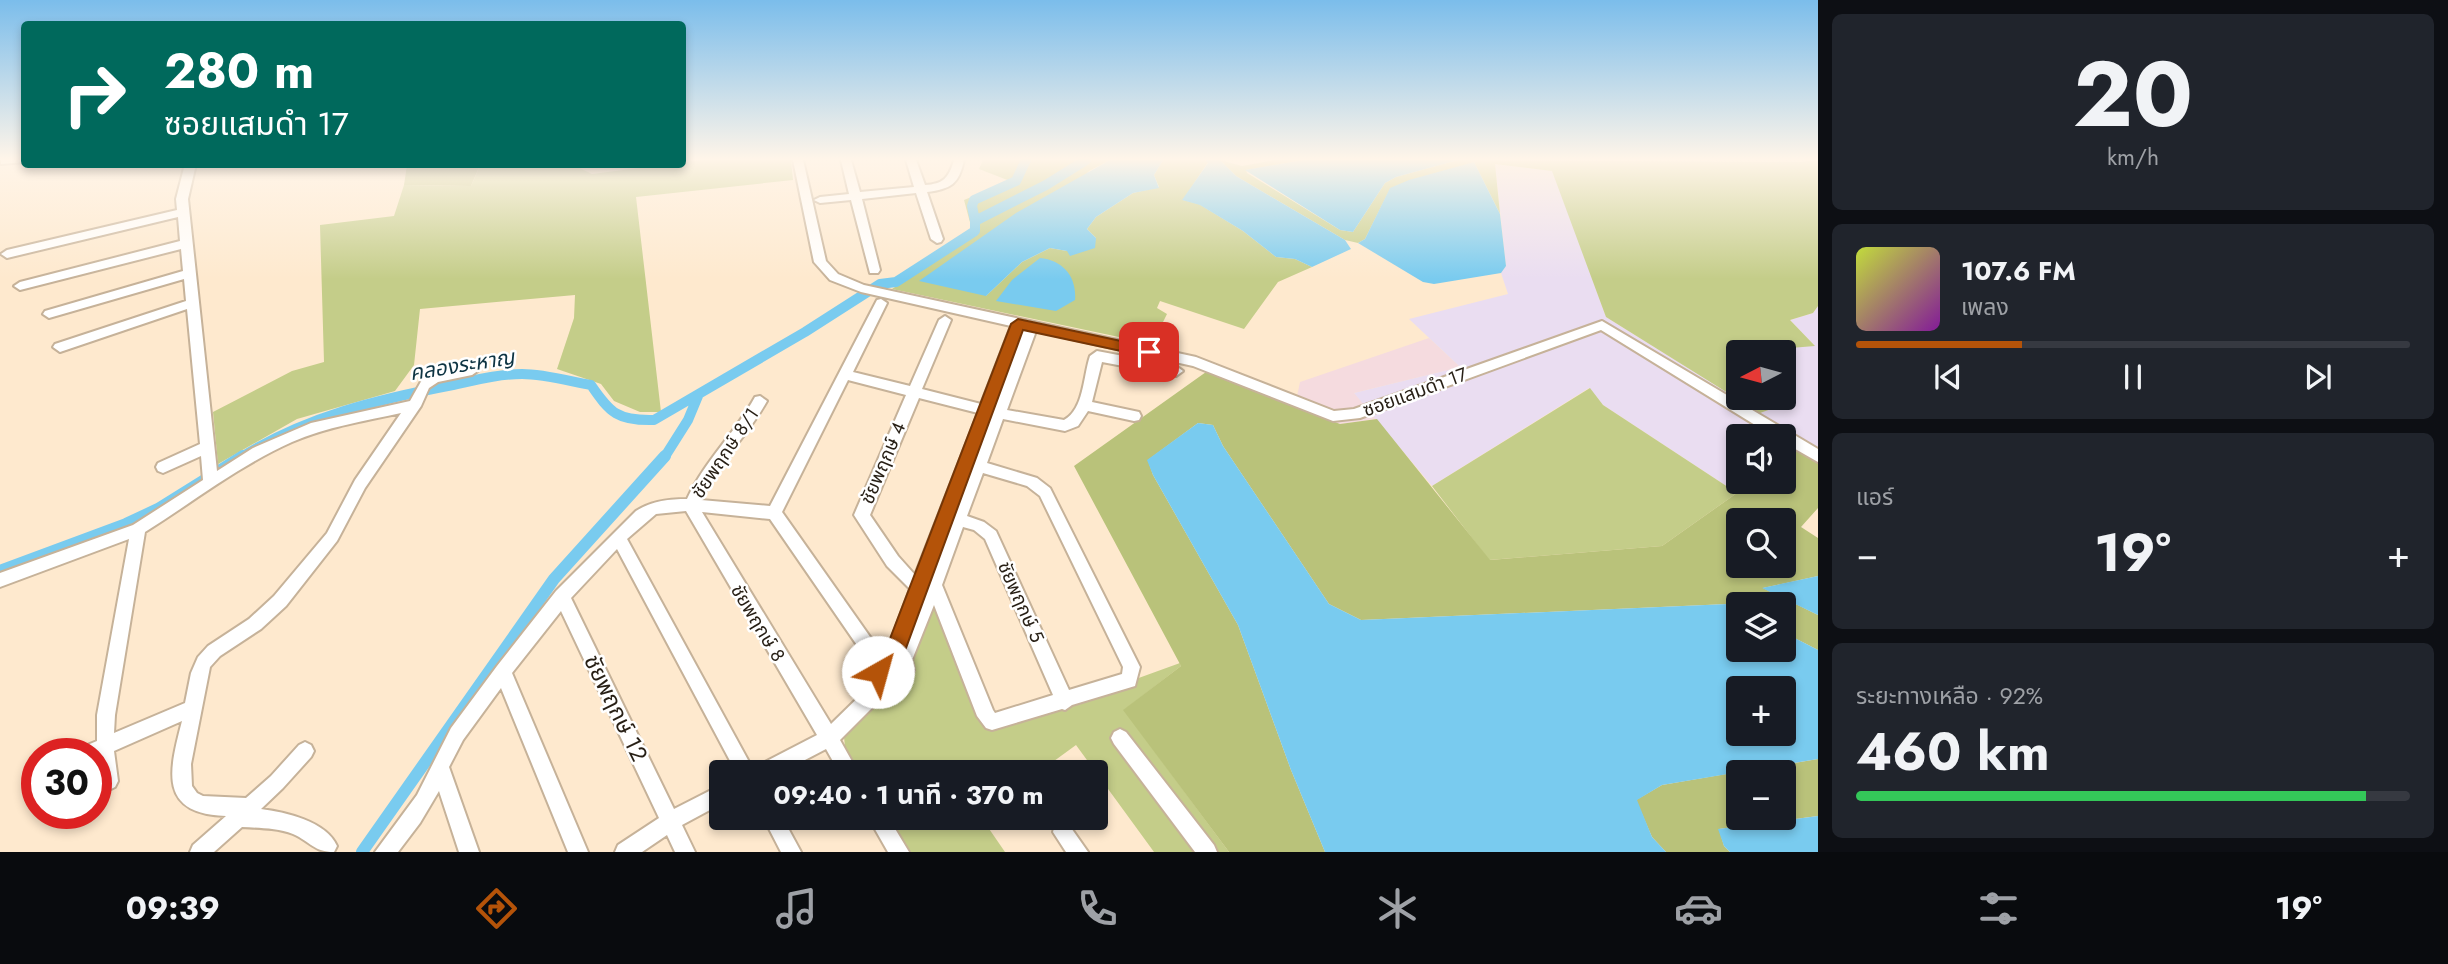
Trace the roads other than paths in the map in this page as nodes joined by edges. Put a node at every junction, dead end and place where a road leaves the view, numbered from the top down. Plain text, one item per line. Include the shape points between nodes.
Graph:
1 (182, 200) edge
2 (807, 200) edge
3 (857, 200) edge
4 (924, 200) edge
5 (183, 212) junction
6 (937, 239) dead end
7 (185, 244) junction
8 (7, 254) dead end
9 (42, 265) dead end
10 (874, 270) dead end
11 (189, 273) junction
12 (42, 280) junction
13 (20, 286) dead end
14 (884, 299) junction
15 (193, 303) junction
16 (49, 314) dead end
17 (944, 320) dead end
18 (1025, 325) junction
19 (60, 347) dead end
20 (472, 370) dead end
21 (1176, 371) dead end
22 (846, 375) junction
23 (913, 392) junction
24 (419, 397) junction
25 (760, 401) dead end
26 (1083, 405) junction
27 (992, 411) junction
28 (1134, 416) dead end
29 (982, 439) junction
30 (209, 446) junction
31 (1818, 456) edge
32 (978, 466) junction
33 (163, 467) dead end
34 (210, 477) junction
35 (961, 492) junction
36 (691, 506) junction
37 (774, 513) junction
38 (959, 519) junction
39 (138, 529) junction
40 (619, 538) junction
41 (0, 580) edge
42 (928, 588) junction
43 (562, 596) junction
44 (892, 659) junction
45 (503, 671) junction
46 (886, 682) junction
47 (1065, 702) junction
48 (192, 708) junction
49 (105, 738) edge
50 (1120, 738) dead end
51 (828, 739) junction
52 (112, 743) edge
53 (305, 751) dead end
54 (739, 760) edge
55 (787, 760) edge
56 (841, 760) edge
57 (440, 767) junction
58 (709, 800) edge
59 (242, 812) junction
60 (670, 821) junction
61 (779, 830) edge
62 (885, 830) edge
63 (1062, 832) dead end
64 (327, 846) dead end
65 (200, 852) edge
66 (386, 852) edge
67 (469, 852) edge
68 (578, 852) edge
69 (625, 852) edge
70 (685, 852) edge
71 (791, 852) edge
72 (899, 852) edge
73 (1078, 852) edge
74 (1207, 852) edge

1 - 5 street
2 - 14 street, ซอยแสมดำ 17 via 820,262 834,277
3 - 10 street
4 - 6 street
5 - 7 street
5 - 8 street
7 - 11 street
7 - 12 street
9 - 12 street
11 - 15 street
11 - 16 street
12 - 13 street
14 - 18 street, ซอยแสมดำ 17
14 - 22 street
15 - 19 street
15 - 30 street
17 - 23 street
18 - 27 street
18 - 31 street, ซอยแสมดำ 17 via 1209,366 1319,411 1343,416 1602,325
20 - 24 street via 437,378
21 - 26 street via 1097,356
22 - 23 street
22 - 37 street
23 - 27 street
23 - 42 street, ชัยพฤกษ์ 4 via 862,515 901,571
24 - 34 street via 286,438
24 - 48 street via 360,484 332,537 289,590 268,614 204,662
25 - 36 street, ชัยพฤกษ์ 8/1 via 748,424 703,481
26 - 27 street via 1076,421 1065,426
26 - 28 street
27 - 29 street
29 - 32 street
29 - 35 street
30 - 33 street
30 - 34 street
32 - 35 street
32 - 47 street via 1032,482 1045,492 1132,667 1129,680
34 - 39 street
35 - 38 street
35 - 42 street
36 - 37 street
36 - 40 street via 654,508
36 - 51 street, ชัยพฤกษ์ 8
37 - 44 street
38 - 42 street
38 - 47 street, ชัยพฤกษ์ 5 via 991,535
39 - 41 street
39 - 49 street
40 - 43 street
40 - 54 street
42 - 44 street
42 - 47 street via 988,720 998,722
43 - 45 street
43 - 60 street, ชัยพฤกษ์ 12
44 - 46 street via 878,672
44 - 46 street via 907,668 904,677
45 - 57 street via 457,734
45 - 68 street
46 - 51 street
48 - 52 street
48 - 59 street via 182,788 188,799 201,805
50 - 74 street
51 - 55 street
51 - 56 street, ชัยพฤกษ์ 8
53 - 59 street
57 - 66 street via 414,815
57 - 67 street
58 - 60 street
59 - 64 street via 288,822 310,831
59 - 65 street
60 - 69 street
60 - 70 street, ชัยพฤกษ์ 12
61 - 71 street
62 - 72 street
63 - 73 street

